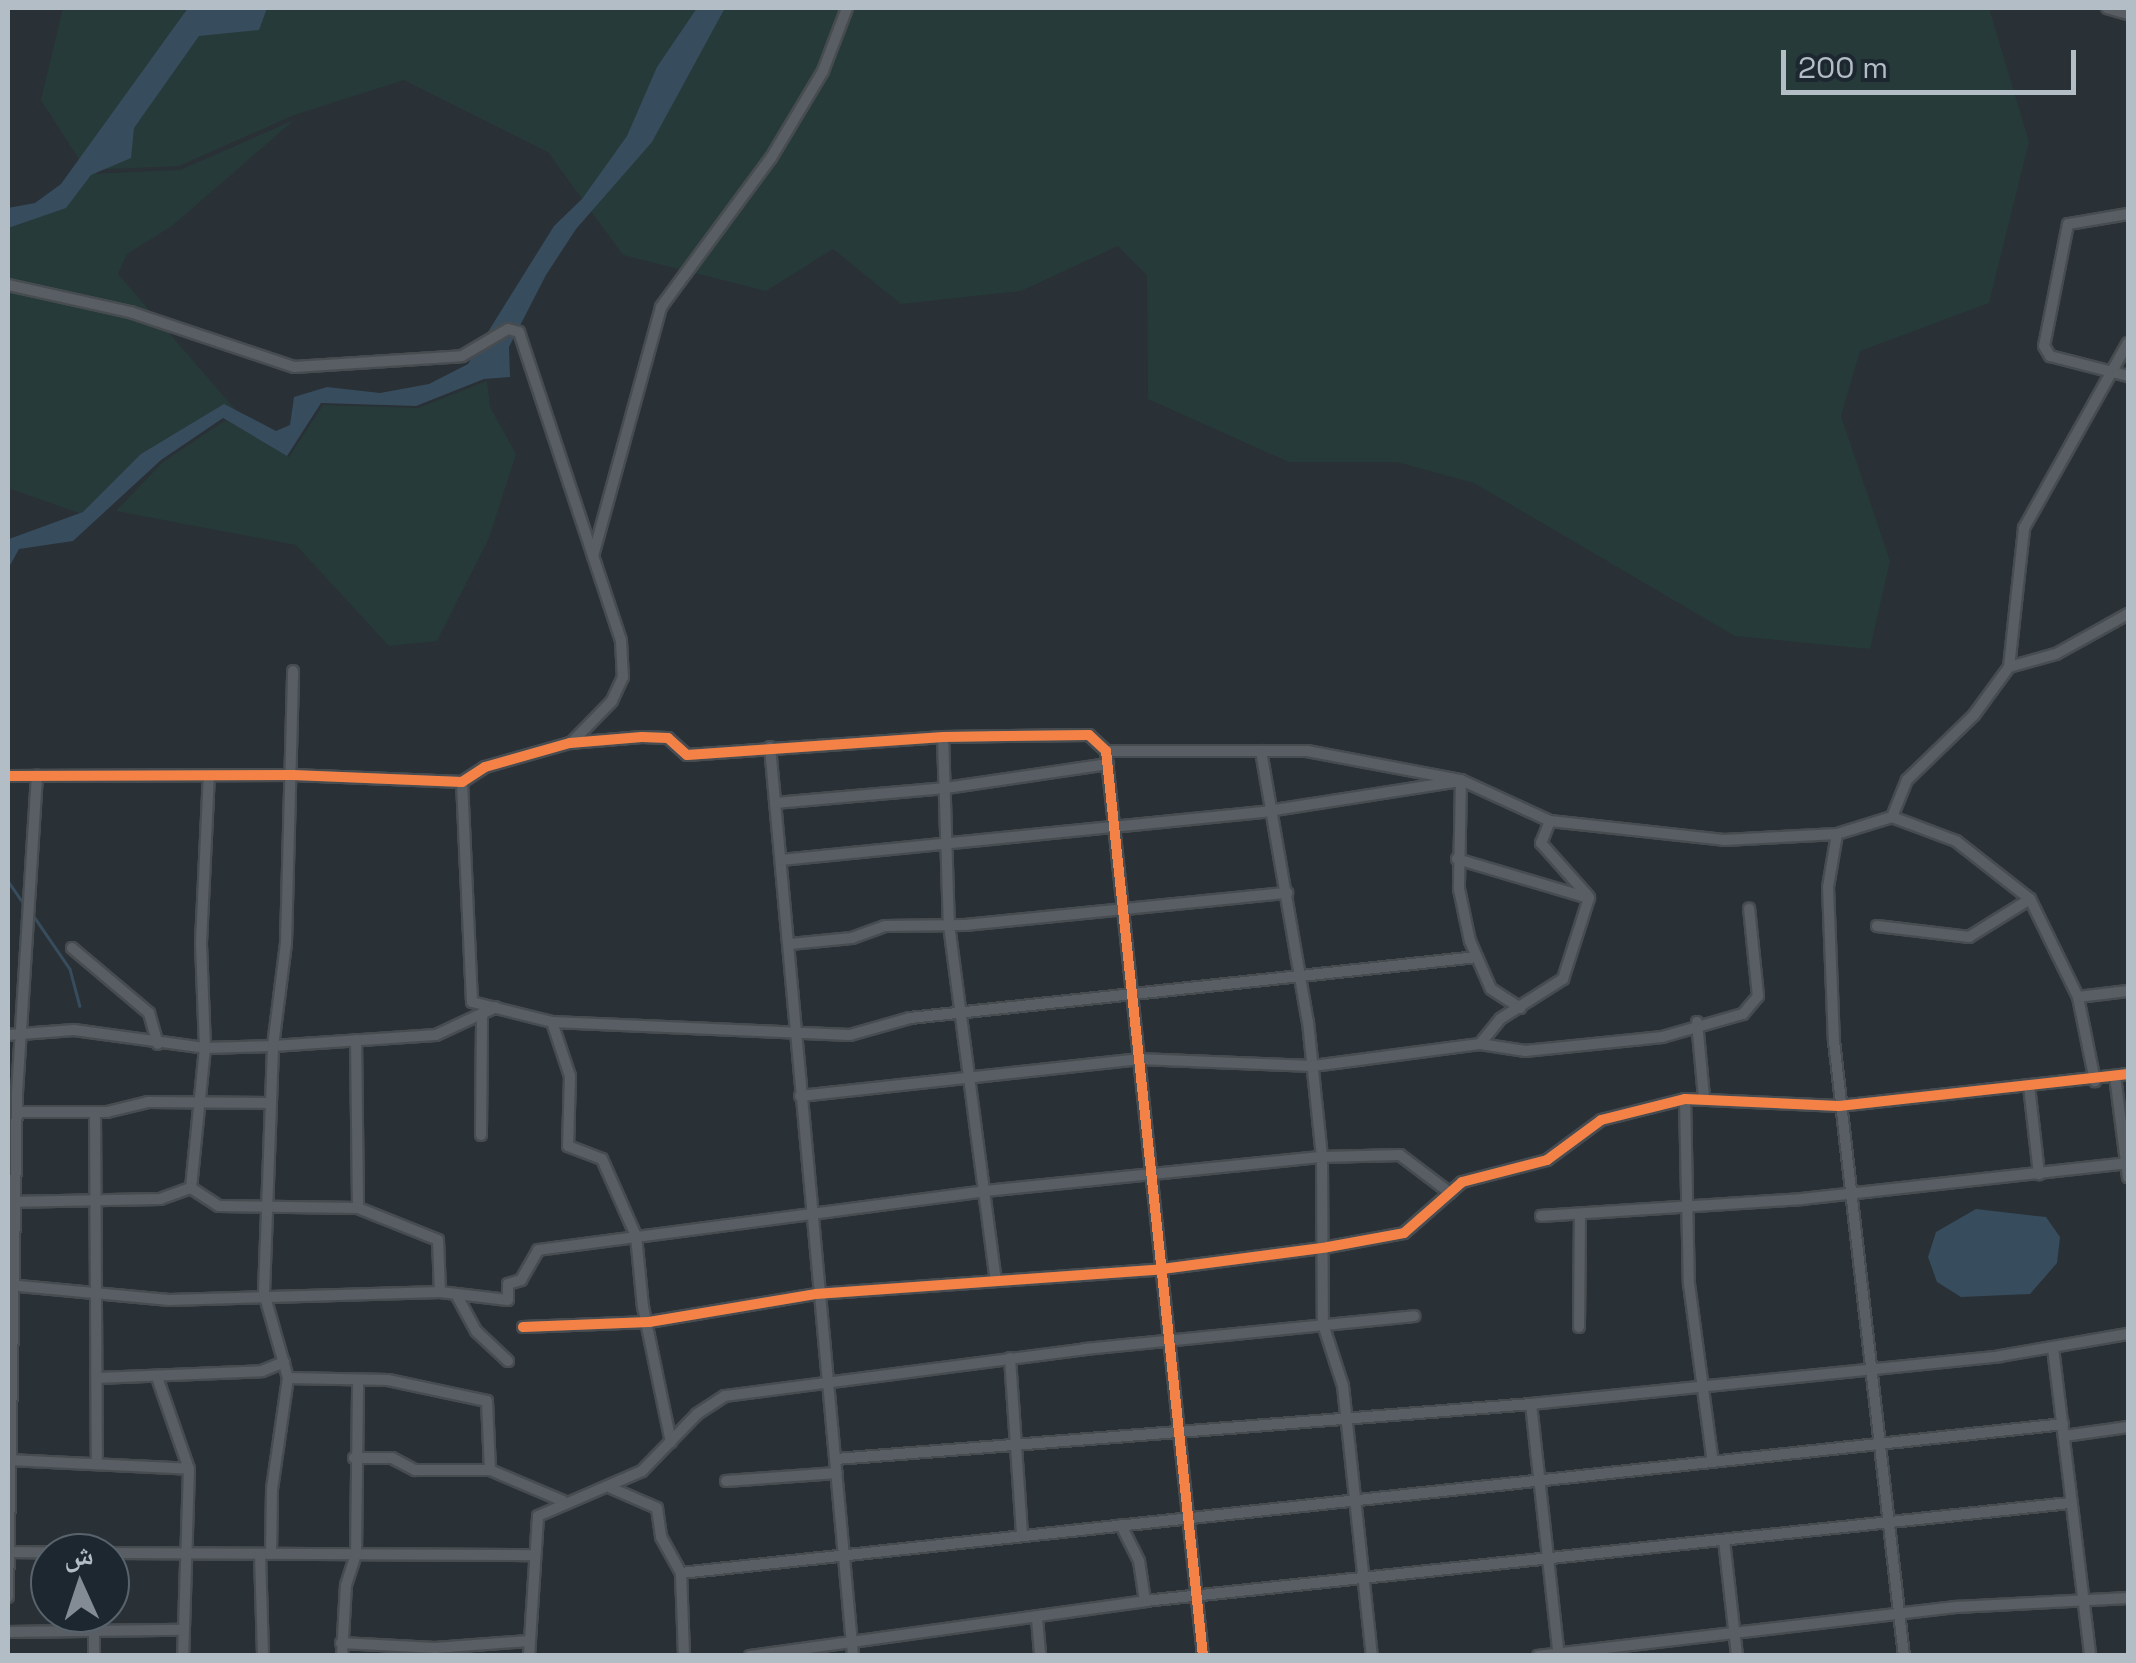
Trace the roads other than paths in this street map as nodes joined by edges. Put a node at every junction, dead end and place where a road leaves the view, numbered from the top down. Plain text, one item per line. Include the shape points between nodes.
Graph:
1 (847, 8) edge
2 (2108, 8) edge
3 (2128, 14) edge
4 (2128, 214) edge
5 (8, 285) edge
6 (2128, 343) edge
7 (2113, 372) junction
8 (2128, 376) edge
9 (593, 556) junction
10 (2128, 614) edge
11 (2008, 667) junction
12 (292, 671) dead end
13 (943, 737) junction
14 (570, 743) junction
15 (770, 747) junction
16 (1106, 750) junction
17 (1262, 752) junction
18 (1108, 764) junction
19 (293, 774) junction
20 (8, 776) edge
21 (37, 776) junction
22 (209, 776) junction
23 (1461, 780) junction
24 (462, 782) junction
25 (946, 788) junction
26 (775, 803) junction
27 (1268, 811) junction
28 (1892, 817) junction
29 (1550, 821) junction
30 (1114, 826) junction
31 (1837, 834) junction
32 (950, 845) junction
33 (1457, 859) junction
34 (781, 860) junction
35 (1286, 893) junction
36 (1590, 898) junction
37 (2030, 900) junction
38 (1748, 908) dead end
39 (1124, 909) junction
40 (949, 926) junction
41 (1876, 926) dead end
42 (790, 944) junction
43 (72, 948) dead end
44 (1477, 957) junction
45 (1302, 974) junction
46 (2128, 991) edge
47 (1134, 996) junction
48 (2078, 997) junction
49 (497, 1007) junction
50 (1520, 1008) junction
51 (958, 1012) junction
52 (482, 1014) junction
53 (552, 1022) junction
54 (1697, 1022) junction
55 (8, 1035) edge
56 (797, 1035) junction
57 (20, 1037) junction
58 (356, 1040) junction
59 (158, 1044) junction
60 (1480, 1044) junction
61 (272, 1046) junction
62 (205, 1048) junction
63 (1138, 1059) junction
64 (1313, 1066) junction
65 (968, 1074) junction
66 (2128, 1074) edge
67 (2114, 1076) junction
68 (2096, 1081) junction
69 (2030, 1086) junction
70 (800, 1096) junction
71 (1704, 1098) junction
72 (1686, 1099) junction
73 (195, 1102) junction
74 (271, 1103) junction
75 (1840, 1106) junction
76 (22, 1112) junction
77 (95, 1112) junction
78 (481, 1135) dead end
79 (1322, 1157) junction
80 (2127, 1163) edge
81 (2039, 1174) junction
82 (1153, 1176) junction
83 (2128, 1177) edge
84 (191, 1188) junction
85 (985, 1191) junction
86 (1450, 1192) junction
87 (1853, 1195) junction
88 (13, 1202) edge
89 (99, 1203) junction
90 (1692, 1204) junction
91 (267, 1208) junction
92 (358, 1208) junction
93 (1580, 1215) junction
94 (1541, 1216) dead end
95 (810, 1218) junction
96 (636, 1236) junction
97 (1321, 1248) junction
98 (1162, 1268) junction
99 (996, 1280) junction
100 (12, 1285) edge
101 (440, 1292) junction
102 (99, 1293) junction
103 (264, 1294) junction
104 (456, 1294) junction
105 (817, 1294) junction
106 (1414, 1316) dead end
107 (650, 1322) junction
108 (1323, 1324) junction
109 (523, 1327) dead end
110 (1579, 1327) dead end
111 (2128, 1334) edge
112 (1173, 1340) junction
113 (2053, 1348) junction
114 (1010, 1358) junction
115 (284, 1362) junction
116 (508, 1362) dead end
117 (1873, 1369) junction
118 (98, 1378) junction
119 (288, 1378) junction
120 (158, 1380) junction
121 (358, 1380) junction
122 (826, 1382) junction
123 (1707, 1384) junction
124 (1530, 1404) junction
125 (1346, 1416) junction
126 (2128, 1427) edge
127 (1182, 1430) junction
128 (2064, 1430) junction
129 (671, 1442) junction
130 (1881, 1444) junction
131 (1016, 1447) junction
132 (1712, 1457) junction
133 (354, 1458) junction
134 (836, 1459) junction
135 (10, 1460) edge
136 (97, 1464) junction
137 (188, 1468) junction
138 (490, 1470) junction
139 (836, 1473) junction
140 (726, 1481) dead end
141 (1539, 1483) junction
142 (611, 1488) junction
143 (563, 1500) junction
144 (1356, 1502) junction
145 (2070, 1503) junction
146 (1187, 1516) junction
147 (1121, 1524) junction
148 (1893, 1524) junction
149 (1022, 1536) junction
150 (1724, 1540) junction
151 (8, 1552) edge
152 (130, 1553) edge
153 (181, 1554) junction
154 (266, 1554) junction
155 (356, 1554) junction
156 (843, 1554) junction
157 (532, 1555) junction
158 (1546, 1560) junction
159 (681, 1573) junction
160 (1362, 1578) junction
161 (8, 1597) edge
162 (1195, 1597) junction
163 (2128, 1598) edge
164 (1145, 1601) junction
165 (2081, 1602) junction
166 (1900, 1615) junction
167 (1037, 1619) junction
168 (182, 1630) junction
169 (8, 1632) edge
170 (1736, 1632) junction
171 (94, 1634) junction
172 (852, 1639) junction
173 (528, 1641) junction
174 (342, 1649) edge
175 (435, 1652) edge
176 (1559, 1654) edge
177 (94, 1656) edge
178 (182, 1656) edge
179 (263, 1656) edge
180 (529, 1656) edge
181 (684, 1656) edge
182 (750, 1656) edge
183 (853, 1656) edge
184 (1040, 1656) edge
185 (1203, 1656) edge
186 (1372, 1656) edge
187 (1538, 1656) edge
188 (1737, 1656) edge
189 (1904, 1656) edge
190 (2090, 1656) edge

1 - 9 street via 823,71 770,158 661,307
2 - 3 street
4 - 7 street via 2068,224 2044,346 2050,356
5 - 9 street via 130,312 294,367 462,356 514,329
6 - 7 street
7 - 8 street
7 - 11 street via 2024,528
9 - 14 street via 621,642 623,676 612,700
10 - 11 street via 2056,654
11 - 28 street via 1974,716 1907,780
12 - 19 street
13 - 15 street
13 - 16 street via 1074,732
13 - 25 street
14 - 15 street via 668,738 687,755
14 - 24 street via 485,767
15 - 26 street
16 - 17 street
16 - 18 street
17 - 23 street via 1307,751
17 - 27 street
18 - 25 street
18 - 30 street
19 - 22 street
19 - 24 street
19 - 61 street via 286,942
20 - 21 street
21 - 22 street
21 - 57 street
22 - 62 street via 201,944
23 - 27 street
23 - 29 street
23 - 33 street
24 - 49 street via 472,1002
25 - 26 street
25 - 32 street
26 - 34 street
27 - 30 street
27 - 35 street
28 - 31 street
28 - 37 street via 1956,841
29 - 31 street via 1724,840
29 - 36 street via 1541,843
30 - 32 street
30 - 39 street
31 - 75 street via 1828,887
32 - 34 street
32 - 40 street
33 - 36 street
33 - 44 street
34 - 42 street
35 - 39 street
35 - 45 street
36 - 50 street via 1564,979
37 - 41 street via 1970,937
37 - 48 street
38 - 54 street via 1756,1006
39 - 40 street
39 - 47 street
40 - 42 street via 885,926 852,938
40 - 51 street
42 - 56 street
43 - 59 street via 150,1013
44 - 45 street
44 - 50 street via 1491,989
45 - 47 street
45 - 64 street
46 - 48 street
47 - 51 street
47 - 63 street
48 - 68 street
49 - 52 street
49 - 53 street
50 - 60 street via 1500,1019
51 - 56 street via 850,1035
51 - 65 street
52 - 58 street via 436,1035
52 - 78 street
53 - 56 street
53 - 96 street via 570,1076 568,1146 602,1159
54 - 60 street via 1662,1037 1525,1051
54 - 71 street
55 - 57 street
56 - 70 street
57 - 59 street via 74,1030
57 - 76 street
58 - 61 street
58 - 92 street
59 - 62 street
60 - 64 street
61 - 62 street
61 - 74 street
62 - 73 street
63 - 64 street
63 - 65 street
63 - 82 street
64 - 79 street
65 - 70 street
65 - 85 street
66 - 67 street
67 - 68 street
67 - 80 street
68 - 69 street
69 - 75 street
69 - 81 street
70 - 95 street
71 - 72 street
71 - 75 street
72 - 86 street via 1602,1120 1547,1160 1462,1182
72 - 90 street
73 - 74 street
73 - 77 street
73 - 84 street
74 - 91 street
75 - 87 street
76 - 77 street
76 - 88 street
77 - 89 street
79 - 82 street
79 - 86 street via 1400,1155
79 - 97 street
80 - 81 street
80 - 83 street
81 - 87 street
82 - 85 street
82 - 98 street
84 - 89 street via 160,1199
84 - 91 street via 219,1206
85 - 95 street
85 - 99 street
86 - 97 street via 1404,1233
87 - 90 street
87 - 117 street
88 - 89 street
88 - 100 street
89 - 102 street
90 - 93 street
90 - 123 street via 1689,1284
91 - 92 street
91 - 103 street
92 - 101 street via 438,1240
93 - 94 street
93 - 110 street
95 - 96 street
95 - 105 street
96 - 104 street via 538,1250 521,1280 508,1284 508,1300
96 - 107 street
97 - 98 street
97 - 108 street
98 - 99 street
98 - 112 street
99 - 105 street
100 - 102 street
100 - 135 street
101 - 103 street
101 - 104 street
102 - 103 street via 169,1300
102 - 118 street
103 - 115 street
104 - 116 street via 476,1331
105 - 107 street
105 - 122 street
106 - 108 street
107 - 109 street
107 - 129 street
108 - 112 street
108 - 125 street
111 - 113 street
112 - 114 street
112 - 127 street
113 - 117 street
113 - 128 street
114 - 122 street
114 - 131 street
115 - 119 street
115 - 120 street via 262,1372
117 - 123 street
117 - 130 street
118 - 120 street
118 - 136 street
119 - 121 street
119 - 154 street
120 - 137 street
121 - 133 street
121 - 138 street via 487,1401
122 - 129 street via 725,1396
122 - 134 street
123 - 124 street
123 - 132 street
124 - 125 street
124 - 141 street
125 - 127 street
125 - 144 street
126 - 128 street
127 - 131 street
127 - 146 street
128 - 130 street
128 - 145 street
129 - 142 street via 642,1472
130 - 132 street
130 - 148 street
131 - 134 street
131 - 149 street
132 - 141 street
133 - 138 street via 392,1458 415,1470
133 - 155 street
134 - 139 street
135 - 136 street
135 - 151 street
136 - 137 street
137 - 153 street
138 - 143 street
139 - 140 street
139 - 156 street
141 - 144 street
141 - 158 street
142 - 143 street
142 - 159 street via 657,1508 661,1538
143 - 157 street via 538,1516
144 - 146 street
144 - 160 street
145 - 148 street
145 - 165 street
146 - 147 street
146 - 162 street
147 - 149 street
147 - 164 street via 1140,1561
148 - 150 street
148 - 166 street
149 - 156 street
150 - 158 street
150 - 170 street
151 - 161 street
152 - 153 street
153 - 154 street
153 - 168 street
154 - 155 street
154 - 179 street
155 - 157 street
155 - 174 street via 346,1585
156 - 159 street
156 - 172 street
157 - 173 street
158 - 160 street
158 - 176 street
159 - 181 street
160 - 162 street
160 - 186 street
162 - 164 street
162 - 185 street
163 - 165 street
164 - 167 street
165 - 166 street
165 - 190 street
166 - 170 street
166 - 189 street
167 - 172 street
167 - 184 street
168 - 171 street
168 - 178 street
169 - 171 street
170 - 176 street
170 - 188 street
171 - 177 street
172 - 182 street
172 - 183 street
173 - 175 street
173 - 180 street
174 - 175 street
176 - 187 street

